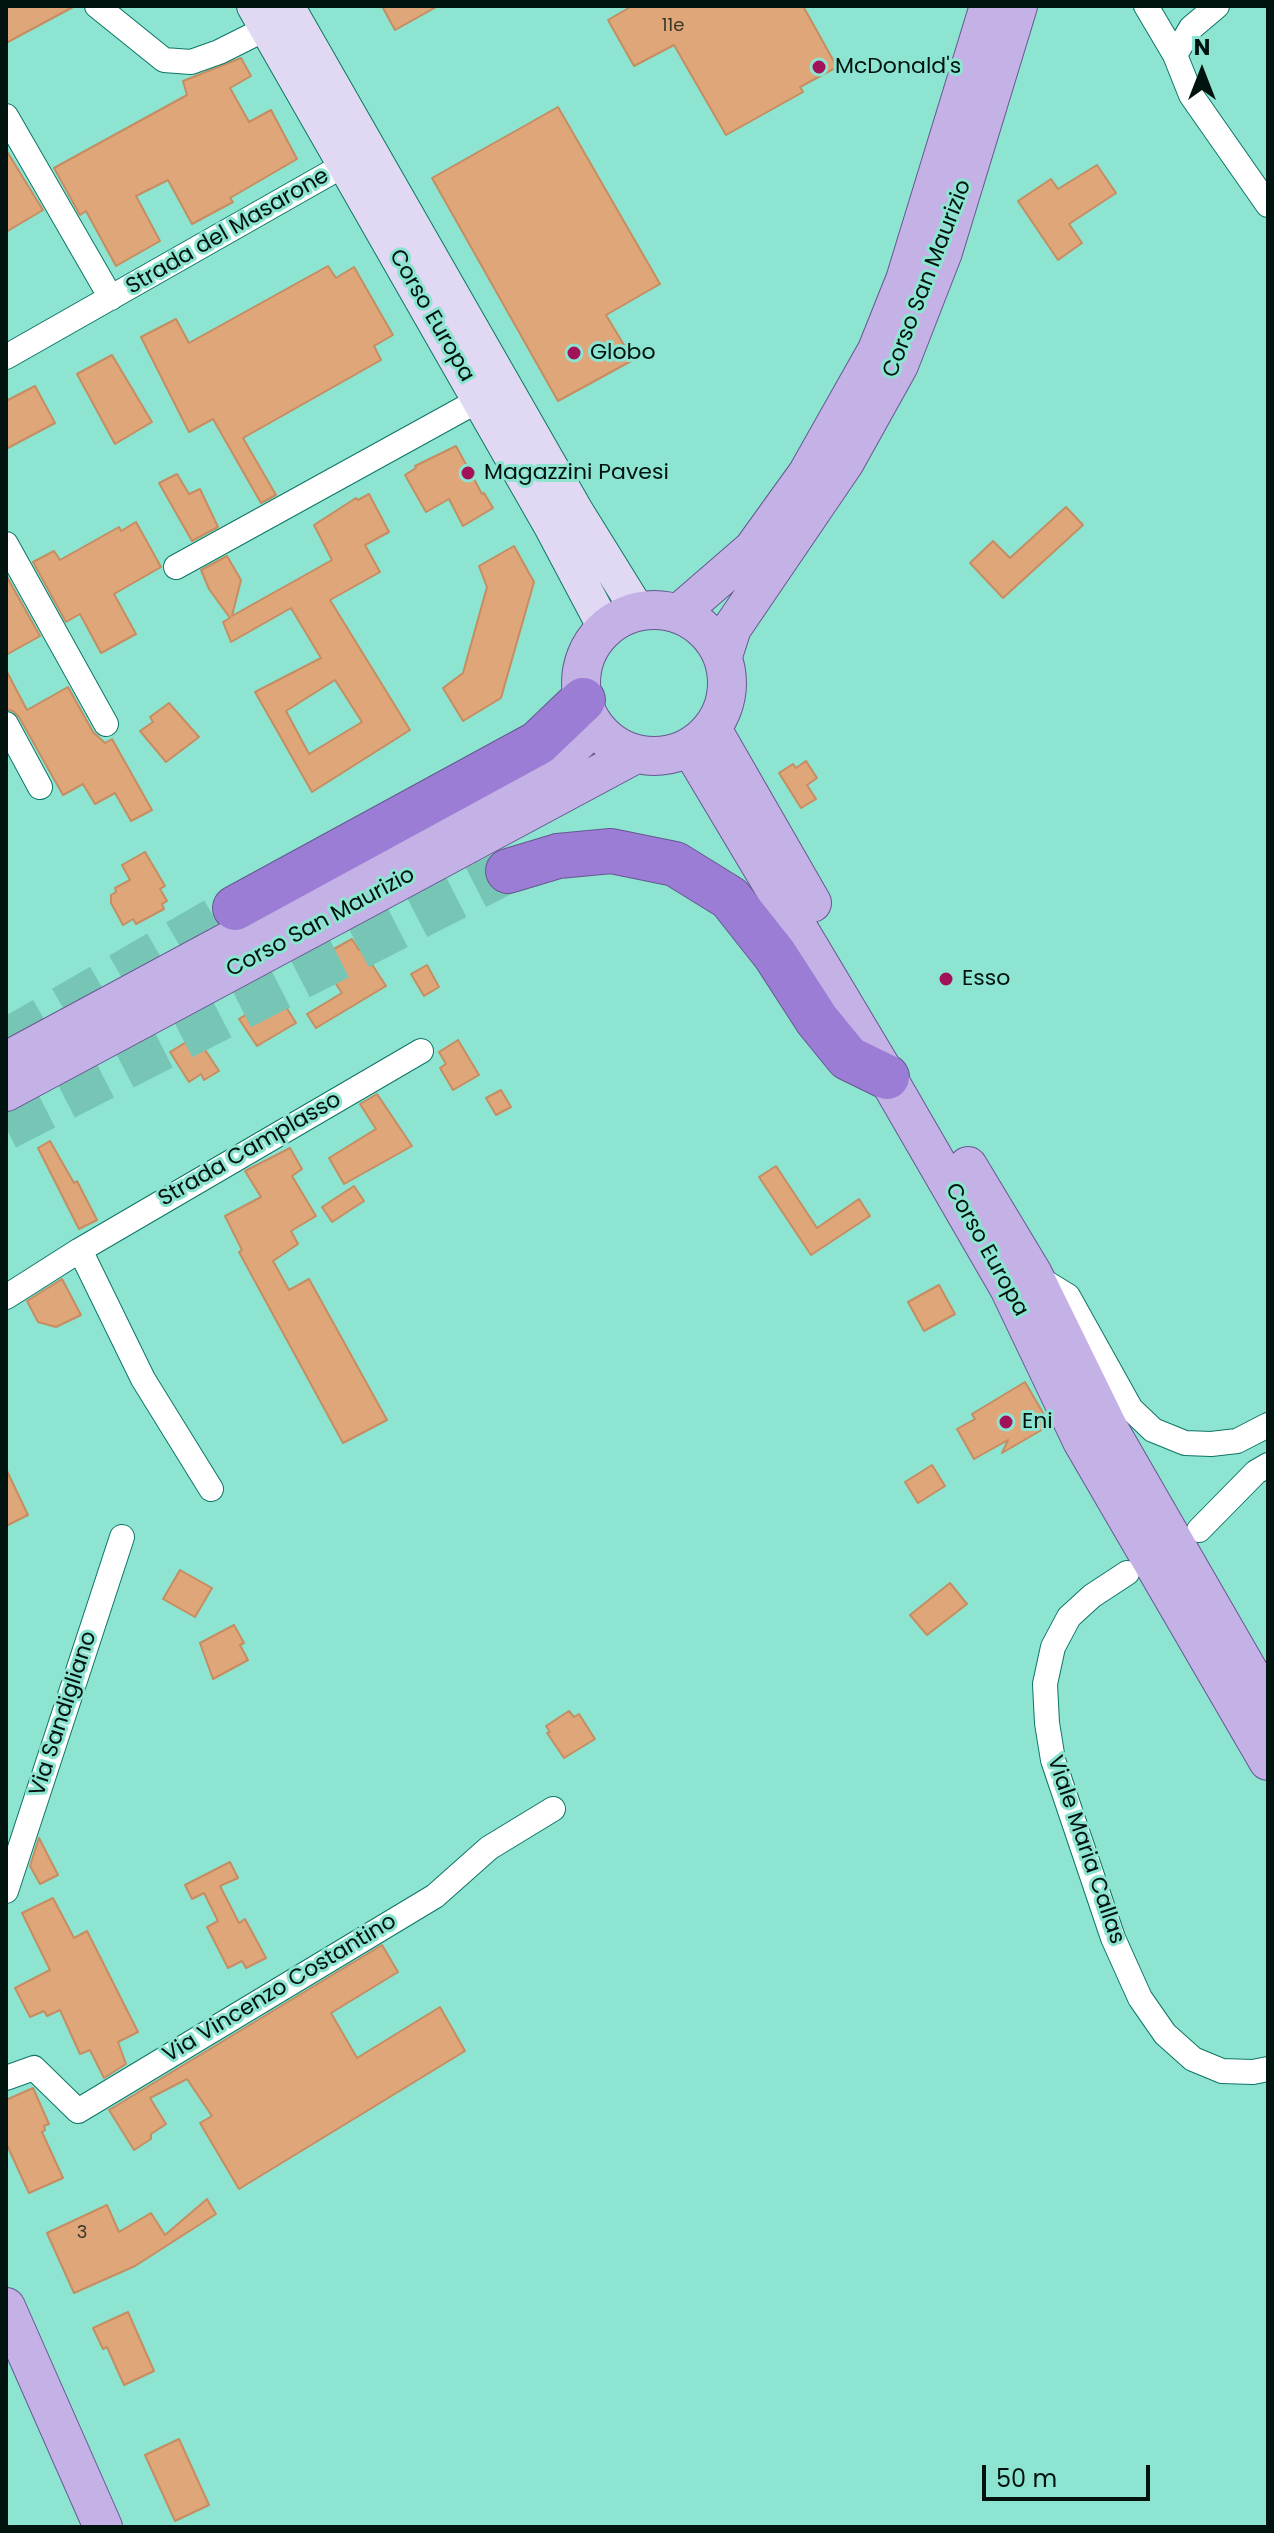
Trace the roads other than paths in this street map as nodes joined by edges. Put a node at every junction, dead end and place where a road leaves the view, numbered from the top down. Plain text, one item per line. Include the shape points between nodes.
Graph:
1 (97, 6) edge
2 (989, 6) edge
3 (1018, 6) edge
4 (1146, 6) edge
5 (1217, 6) edge
6 (269, 13) edge
7 (1175, 55) junction
8 (6, 116) edge
9 (344, 165) junction
10 (1268, 205) edge
11 (111, 298) junction
12 (6, 357) edge
13 (479, 400) junction
14 (6, 544) edge
15 (176, 567) dead end
16 (678, 614) junction
17 (622, 620) junction
18 (723, 656) junction
19 (588, 713) junction
20 (6, 724) edge
21 (106, 724) dead end
22 (701, 738) junction
23 (636, 754) junction
24 (40, 787) dead end
25 (508, 871) tunnel mouth
26 (235, 908) tunnel mouth
27 (421, 1051) dead end
28 (6, 1061) edge
29 (887, 1077) junction
30 (6, 1092) edge
31 (80, 1250) junction
32 (1033, 1274) junction
33 (6, 1297) edge
34 (1268, 1425) edge
35 (1268, 1465) edge
36 (211, 1489) dead end
37 (1199, 1530) dead end
38 (122, 1537) dead end
39 (1127, 1573) dead end
40 (1268, 1705) edge
41 (1268, 1761) edge
42 (553, 1809) dead end
43 (6, 1891) edge
44 (1268, 2069) edge
45 (6, 2078) edge
46 (6, 2307) edge
47 (103, 2527) edge

1 - 6 street via 164,60 191,62 219,52
2 - 16 main road, Corso San Maurizio via 905,280 877,350 807,474 753,549
3 - 18 main road, Corso San Maurizio via 943,252 899,365 845,462 732,628
4 - 7 street
5 - 7 street via 1191,28
6 - 9 main road, Corso Europa
6 - 17 main road, Corso Europa via 568,497
7 - 10 street via 1191,95
8 - 11 street, Strada del Masarone
9 - 11 street, Strada del Masarone
9 - 13 main road, Corso Europa
11 - 12 street, Strada del Masarone
13 - 15 street
13 - 17 main road, Corso Europa via 551,526
14 - 21 street
16 - 17 main road via 658,610
16 - 18 main road via 697,623
17 - 19 main road via 593,643 584,661 581,680
18 - 22 main road via 728,681 724,706
19 - 23 main road via 612,744
19 - 26 highway
19 - 28 main road, Corso San Maurizio via 550,768
20 - 24 street
22 - 23 main road via 672,754
22 - 29 main road, Corso Europa
22 - 32 main road, Corso Europa via 848,967
23 - 30 main road, Corso San Maurizio
25 - 29 highway via 558,856 611,851 675,864 730,898 848,1058
27 - 31 street, Strada Camplasso
29 - 41 main road, Corso Europa via 1009,1288 1082,1441
31 - 33 street, Strada Camplasso
31 - 36 street via 143,1379
32 - 34 street via 1068,1296 1131,1409 1153,1430 1185,1443 1211,1444 1237,1441
32 - 40 main road, Corso Europa via 1109,1429
35 - 37 street
38 - 43 street, Via Sandigliano
39 - 44 street, Viale Maria Callas via 1069,1617 1053,1647 1045,1684 1053,1760 1113,1938 1140,1998 1165,2034 1193,2059 1222,2071
42 - 45 street, Via Vincenzo Costantino via 489,1848 435,1896 78,2111 34,2068
46 - 47 main road

